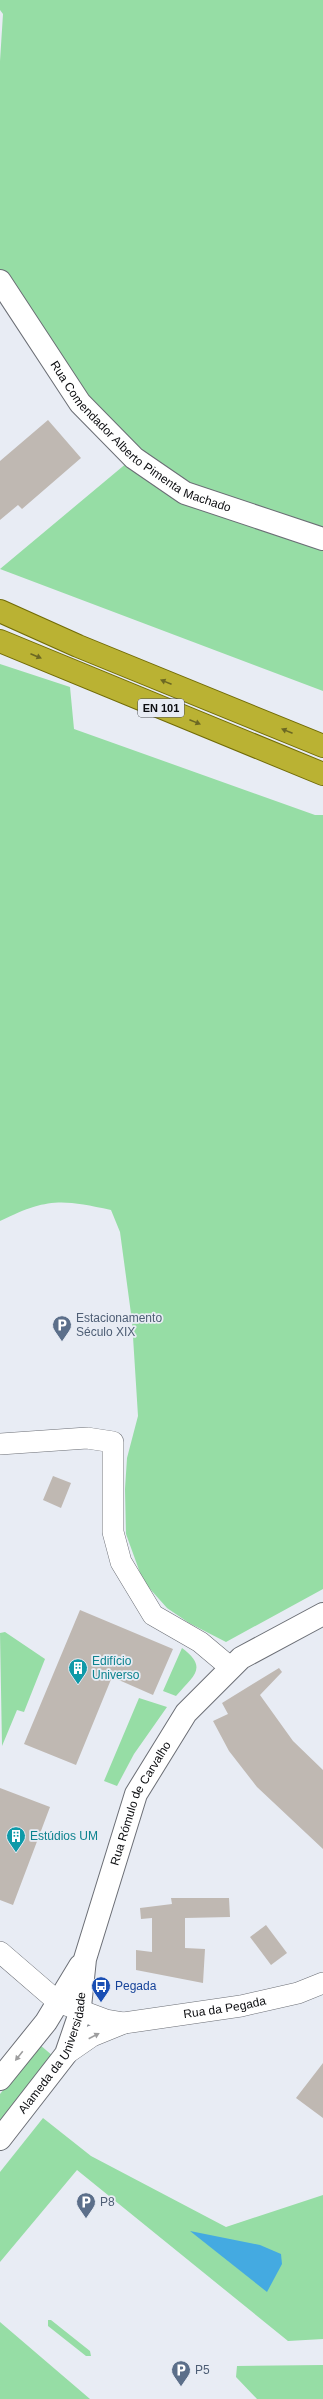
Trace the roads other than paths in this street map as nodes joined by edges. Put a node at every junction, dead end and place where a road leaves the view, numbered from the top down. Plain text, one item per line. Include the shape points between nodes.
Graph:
1 (0, 281) edge
2 (323, 539) edge
3 (0, 611) edge
4 (0, 641) edge
5 (323, 746) edge
6 (323, 774) edge
7 (0, 1444) edge
8 (323, 1614) edge
9 (230, 1668) junction
10 (0, 1952) edge
11 (85, 1959) junction
12 (323, 1983) edge
13 (58, 2002) junction
14 (86, 2012) junction
15 (124, 2023) junction
16 (38, 2032) junction
17 (66, 2054) junction
18 (0, 2080) edge
19 (0, 2139) edge

1 - 2 street, Rua Comendador Alberto Pimenta Machado via 80,403 134,458 185,492
5 -> 3 highway, EN 101 via 85,649
4 -> 6 highway, EN 101
7 - 9 street via 86,1438 113,1442 113,1532 121,1562 153,1615 200,1642
8 - 9 street, Rua Rómulo de Carvalho via 241,1658
9 - 11 street, Rua Rómulo de Carvalho via 186,1713 136,1794
10 - 13 street
11 - 13 street, Alameda da Universidade
11 - 14 street, Alameda da Universidade via 81,1984
12 - 15 street, Rua da Pegada via 298,1993 241,2006
13 - 14 street
13 - 16 street, Alameda da Universidade
14 - 15 street via 106,2020
14 - 17 street, Alameda da Universidade
17 -> 15 street via 92,2036
16 - 17 street via 48,2033 58,2039
16 -> 18 street, Alameda da Universidade
17 - 19 street, Alameda da Universidade

